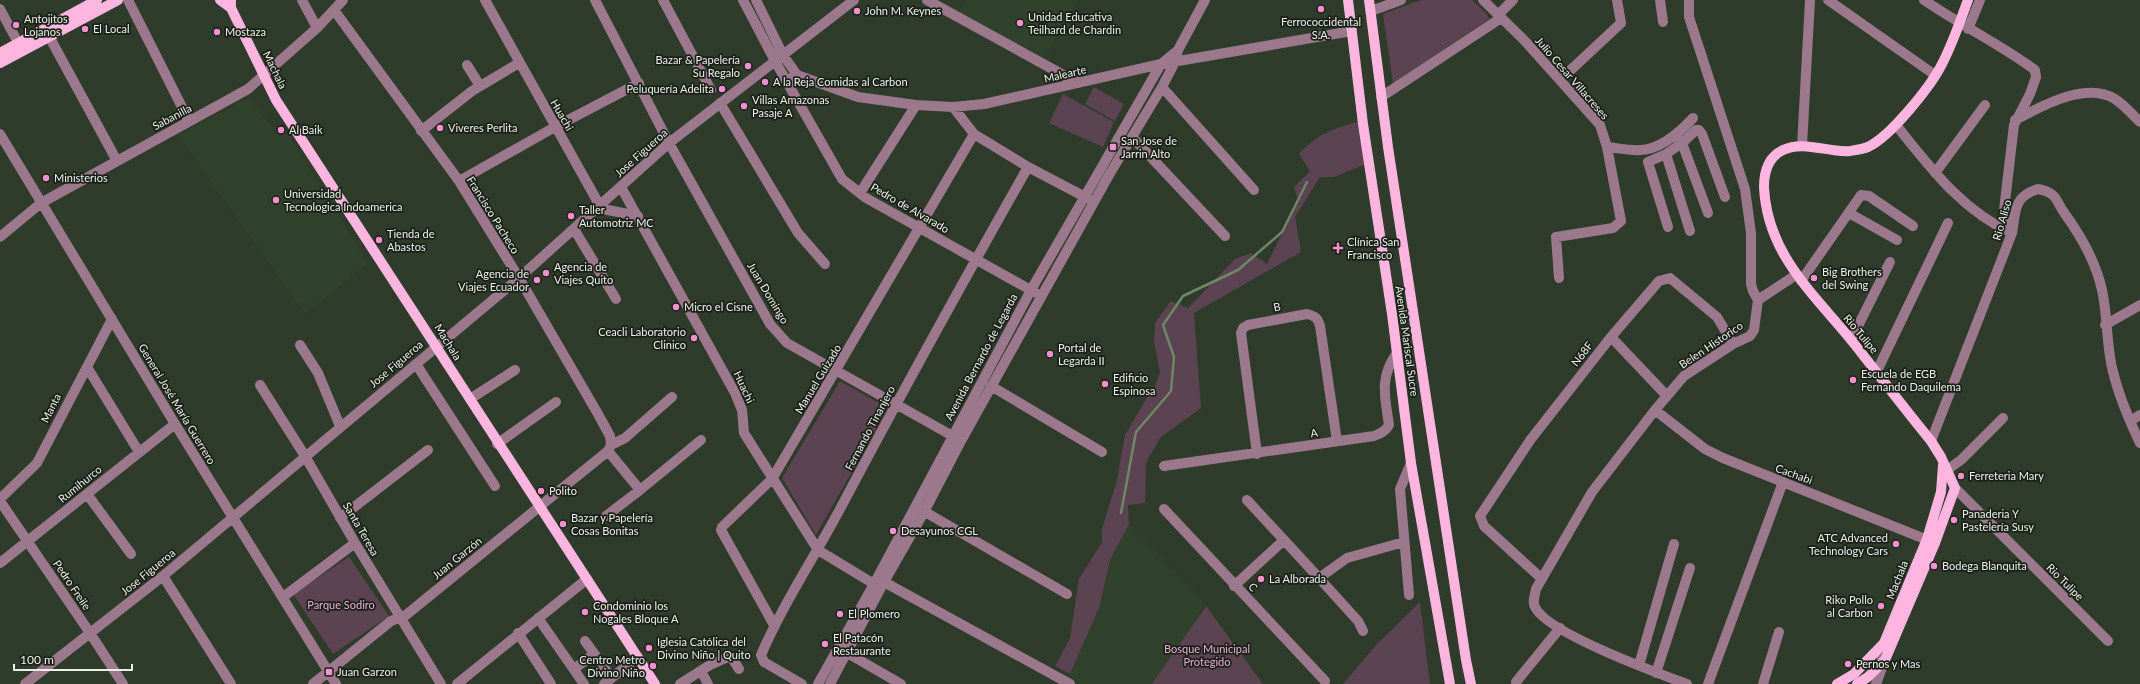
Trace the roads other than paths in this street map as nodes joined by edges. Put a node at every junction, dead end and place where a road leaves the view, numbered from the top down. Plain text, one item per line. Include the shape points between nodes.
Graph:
1 (97, 0) edge
2 (118, 0) edge
3 (128, 0) edge
4 (220, 0) edge
5 (302, 0) edge
6 (343, 0) edge
7 (485, 0) edge
8 (594, 0) edge
9 (664, 0) edge
10 (743, 0) edge
11 (756, 0) edge
12 (854, 0) edge
13 (927, 0) edge
14 (1205, 0) edge
15 (1348, 0) edge
16 (1369, 0) edge
17 (1401, 0) edge
18 (1483, 0) edge
19 (1513, 0) edge
20 (1617, 0) edge
21 (1660, 0) edge
22 (1689, 0) edge
23 (1810, 0) edge
24 (1828, 0) edge
25 (1924, 0) edge
26 (1968, 0) edge
27 (1980, 0) edge
28 (231, 4) edge
29 (0, 9) edge
30 (334, 10) junction
31 (1371, 11) junction
32 (1500, 16) junction
33 (1663, 22) dead end
34 (1959, 24) junction
35 (317, 28) junction
36 (1968, 29) junction
37 (1352, 31) junction
38 (47, 33) junction
39 (15, 37) dead end
40 (1178, 50) junction
41 (0, 53) edge
42 (779, 58) junction
43 (1175, 62) junction
44 (0, 63) edge
45 (519, 63) junction
46 (1161, 64) junction
47 (468, 65) dead end
48 (264, 75) junction
49 (797, 75) junction
50 (1936, 75) junction
51 (1560, 80) junction
52 (786, 81) junction
53 (639, 83) junction
54 (1078, 83) junction
55 (480, 86) junction
56 (1162, 87) junction
57 (711, 90) dead end
58 (1381, 97) junction
59 (720, 103) junction
60 (916, 105) junction
61 (1985, 105) dead end
62 (953, 107) junction
63 (1693, 118) dead end
64 (189, 121) junction
65 (2015, 122) junction
66 (2140, 122) edge
67 (1896, 125) junction
68 (555, 127) junction
69 (421, 131) junction
70 (0, 134) edge
71 (974, 134) junction
72 (1132, 137) junction
73 (1679, 139) junction
74 (669, 143) junction
75 (1802, 146) junction
76 (1607, 148) junction
77 (1666, 154) junction
78 (117, 160) junction
79 (1028, 167) junction
80 (1934, 173) junction
81 (459, 181) junction
82 (621, 187) junction
83 (1254, 190) dead end
84 (860, 193) junction
85 (1084, 197) junction
86 (1725, 197) dead end
87 (1094, 202) junction
88 (41, 203) junction
89 (600, 206) junction
90 (1849, 213) junction
91 (1708, 214) dead end
92 (638, 216) junction
93 (1948, 223) dead end
94 (1913, 226) dead end
95 (1668, 227) dead end
96 (921, 228) junction
97 (574, 229) junction
98 (1690, 231) dead end
99 (2012, 233) junction
100 (1225, 236) dead end
101 (0, 237) edge
102 (1897, 240) dead end
103 (976, 259) junction
104 (1890, 262) dead end
105 (825, 264) dead end
106 (519, 278) junction
107 (1560, 278) dead end
108 (1798, 278) junction
109 (1031, 290) junction
110 (1042, 296) junction
111 (616, 299) dead end
112 (1758, 300) junction
113 (2140, 305) edge
114 (112, 319) junction
115 (2105, 325) junction
116 (1611, 337) junction
117 (1851, 340) junction
118 (1733, 344) junction
119 (300, 345) dead end
120 (437, 346) junction
121 (1397, 354) junction
122 (416, 364) junction
123 (87, 367) junction
124 (515, 370) dead end
125 (837, 371) junction
126 (1876, 373) junction
127 (260, 385) dead end
128 (991, 386) junction
129 (1667, 396) junction
130 (672, 397) dead end
131 (470, 399) junction
132 (556, 402) dead end
133 (896, 403) junction
134 (1655, 410) junction
135 (2140, 415) edge
136 (2003, 418) dead end
137 (2130, 421) junction
138 (175, 424) junction
139 (340, 426) junction
140 (956, 438) junction
141 (701, 440) dead end
142 (1337, 441) junction
143 (1931, 441) junction
144 (2140, 443) edge
145 (497, 444) junction
146 (610, 448) junction
147 (428, 450) dead end
148 (139, 452) junction
149 (1102, 452) dead end
150 (1257, 454) junction
151 (305, 456) junction
152 (1411, 463) junction
153 (1164, 466) dead end
154 (1945, 466) junction
155 (772, 479) junction
156 (1783, 482) junction
157 (495, 486) dead end
158 (1955, 488) junction
159 (640, 490) junction
160 (87, 494) junction
161 (0, 500) edge
162 (1247, 500) dead end
163 (539, 506) junction
164 (920, 509) junction
165 (1164, 509) dead end
166 (606, 516) dead end
167 (232, 518) junction
168 (340, 518) junction
169 (1284, 540) junction
170 (28, 541) junction
171 (1931, 541) junction
172 (1404, 542) junction
173 (355, 543) junction
174 (1674, 544) dead end
175 (818, 550) junction
176 (131, 554) dead end
177 (0, 563) edge
178 (1690, 568) dead end
179 (163, 576) junction
180 (587, 578) junction
181 (1319, 578) junction
182 (1542, 579) junction
183 (879, 583) junction
184 (1234, 586) junction
185 (1067, 594) dead end
186 (1409, 595) dead end
187 (283, 597) junction
188 (399, 616) junction
189 (538, 618) junction
190 (774, 625) junction
191 (1560, 628) junction
192 (1363, 631) dead end
193 (1779, 632) dead end
194 (90, 633) junction
195 (518, 633) junction
196 (584, 641) dead end
197 (2108, 641) dead end
198 (842, 651) junction
199 (1877, 652) junction
200 (594, 654) junction
201 (638, 657) junction
202 (1445, 660) junction
203 (1466, 660) junction
204 (1885, 660) junction
205 (1639, 666) junction
206 (574, 669) junction
207 (739, 669) dead end
208 (606, 670) dead end
209 (700, 671) junction
210 (329, 672) junction
211 (1656, 673) junction
212 (1325, 681) dead end
213 (1516, 682) dead end
214 (26, 684) edge
215 (123, 684) edge
216 (231, 684) edge
217 (314, 684) edge
218 (336, 684) edge
219 (441, 684) edge
220 (457, 684) edge
221 (551, 684) edge
222 (584, 684) edge
223 (604, 684) edge
224 (655, 684) edge
225 (680, 684) edge
226 (708, 684) edge
227 (802, 684) edge
228 (818, 684) edge
229 (830, 684) edge
230 (901, 684) edge
231 (1070, 684) edge
232 (1445, 684) edge
233 (1450, 684) edge
234 (1471, 684) edge
235 (1475, 684) edge
236 (1687, 684) edge
237 (1708, 684) edge
238 (1763, 684) edge
239 (1837, 684) edge
240 (1857, 684) edge
241 (1876, 684) edge

1 - 38 main road
2 - 38 main road
3 - 64 street
4 - 28 main road, Machala
5 - 35 street
6 - 30 street, Sabanilla
7 - 45 street, Huachi
8 - 53 street, Juan Domingo
9 - 57 street
10 - 42 street, Pedro de Alvarado
11 - 42 street, Pedro de Alvarado
12 - 42 street, Jose Figueroa
13 - 54 street
14 - 40 street, Avenida Bernardo de Legarda
15 - 37 main road, Avenida Mariscal Sucre
16 - 31 main road, Avenida Mariscal Sucre
17 - 31 street
18 - 32 street, Julio Cesar Villacreses
19 - 32 street
20 - 51 street via 1621,23
21 - 33 street
22 - 112 street, Belen Historico via 1689,17 1745,189 1751,233 1751,284
23 - 75 street
24 - 50 street
25 - 34 street
26 - 34 main road, Rio Tulipe
27 - 36 street
28 - 48 main road, Machala
29 - 39 street
30 - 35 street, Sabanilla
30 - 69 street, Francisco Pacheco
31 - 58 main road, Avenida Mariscal Sucre
32 - 51 street, Julio Cesar Villacreses
32 - 58 street
34 - 36 street
34 - 50 main road, Rio Tulipe
35 - 48 street, Sabanilla
36 - 65 street via 2010,52 2035,70 2036,77 2030,94
37 - 43 street, Malearte
37 - 121 main road, Avenida Mariscal Sucre
38 - 41 main road
38 - 44 main road
38 - 78 street
40 - 43 street, Avenida Bernardo de Legarda
40 - 46 street, Avenida Bernardo de Legarda
42 - 49 street, Pedro de Alvarado
42 - 52 street, Pedro de Alvarado
42 - 59 street, Jose Figueroa
43 - 46 street, Malearte
43 - 56 street, Avenida Bernardo de Legarda
45 - 55 street
45 - 68 street, Huachi
46 - 54 street, Malearte
46 - 85 street, Avenida Bernardo de Legarda
47 - 55 street
48 - 64 street, Sabanilla via 248,89
48 - 120 main road, Machala via 276,100
49 - 52 street
49 - 60 street, Malearte via 858,97
50 - 67 main road, Rio Tulipe
51 - 76 street, Julio Cesar Villacreses via 1600,125
52 - 84 street, Pedro de Alvarado via 842,179
53 - 68 street
53 - 74 street, Juan Domingo
54 - 62 street, Malearte via 984,104
55 - 69 street
56 - 72 street, Avenida Bernardo de Legarda
56 - 83 street
58 - 203 main road, Avenida Mariscal Sucre
59 - 74 street, Jose Figueroa
59 - 105 street via 798,233
60 - 62 street, Malearte
60 - 84 street
61 - 80 street
62 - 71 street
63 - 73 street
64 - 78 street, Sabanilla
65 - 66 street via 2062,98 2084,92 2114,98
65 - 99 street via 2004,210 2006,223
67 - 75 main road, Rio Tulipe via 1865,148 1841,151
67 - 80 street
68 - 81 street
68 - 89 street, Huachi
69 - 81 street, Francisco Pacheco
70 - 88 street, General José María Guerrero
71 - 79 street
71 - 96 street, Manuel Guizado
72 - 87 street, Avenida Bernardo de Legarda
72 - 100 street
73 - 76 street via 1641,150
73 - 77 street
73 - 86 street via 1696,130 1701,132
73 - 91 street
74 - 82 street, Jose Figueroa
74 - 125 street, Juan Domingo via 770,324 787,343
75 - 108 main road, Rio Tulipe via 1784,150 1772,158 1767,166 1764,182 1768,214 1775,236
76 - 107 street, Julio Cesar Villacreses via 1620,221 1613,228 1556,237
77 - 95 street via 1648,162
77 - 98 street
78 - 88 street, Sabanilla
79 - 85 street
79 - 103 street, Fernando Tinanjero
80 - 99 street via 1974,212 1995,226
81 - 106 street, Francisco Pacheco
82 - 89 street, Jose Figueroa
82 - 92 street, Huachi
84 - 96 street, Pedro de Alvarado
85 - 87 street
85 - 109 street, Avenida Bernardo de Legarda
87 - 110 street, Avenida Bernardo de Legarda
88 - 101 street, Sabanilla
88 - 114 street, General José María Guerrero
89 - 92 street via 603,209
89 - 97 street, Jose Figueroa
90 - 94 street via 1861,196 1869,196
90 - 102 street
90 - 108 street
92 - 155 street, Huachi via 735,393 742,410 744,433
93 - 126 street
96 - 103 street, Pedro de Alvarado
96 - 125 street, Manuel Guizado
97 - 106 street, Jose Figueroa
97 - 111 street
99 - 115 street, Rio Aliso via 2018,202 2023,195 2038,189 2054,194 2078,232 2092,262 2102,290
99 - 143 street, Rio Aliso
103 - 109 street, Pedro de Alvarado
103 - 133 street, Fernando Tinanjero
104 - 117 street
106 - 120 street, Jose Figueroa
106 - 146 street, Francisco Pacheco via 606,427
108 - 112 street
108 - 117 main road, Rio Tulipe
109 - 110 street, Pedro de Alvarado
109 - 140 street, Avenida Bernardo de Legarda
110 - 128 street, Avenida Bernardo de Legarda
112 - 118 street, Belen Historico via 1754,330 1750,336
113 - 115 street
114 - 123 street, Manta
114 - 138 street, General José María Guerrero
115 - 137 street, Rio Aliso via 2113,374
116 - 118 street, N68F via 1659,281 1670,278 1717,317
116 - 129 street
116 - 182 street, N68F via 1531,439 1484,508 1481,520
117 - 126 main road, Rio Tulipe
118 - 129 street, Belen Historico via 1684,376
119 - 139 street via 318,373
120 - 122 street, Jose Figueroa
120 - 131 main road, Machala
121 - 142 street, A via 1389,364 1384,378 1389,425 1374,436
121 - 152 main road, Avenida Mariscal Sucre
122 - 139 street, Jose Figueroa
122 - 157 street
123 - 148 street
123 - 161 street, Manta via 37,463
124 - 131 street
125 - 133 street, Juan Domingo
125 - 155 street, Manuel Guizado
126 - 143 main road, Rio Tulipe
127 - 151 street, Santa Teresa
128 - 140 street, Avenida Bernardo de Legarda
128 - 149 street
129 - 134 street, Belen Historico
130 - 146 street, Juan Garzón
131 - 145 main road, Machala
132 - 145 street
133 - 140 street, Juan Domingo
133 - 175 street, Fernando Tinanjero
134 - 156 street, Cachabi via 1705,450
134 - 182 street, Belen Historico via 1592,492
135 - 137 street
136 - 154 street via 1961,460
137 - 144 street, Rio Aliso
138 - 148 street, Rumihurco
138 - 167 street, General José María Guerrero
139 - 151 street, Jose Figueroa
140 - 164 street, Avenida Bernardo de Legarda
141 - 159 street
142 - 150 street, A
142 - 150 street, B via 1320,326 1314,315 1307,314 1248,325 1241,333
143 - 154 main road, Rio Tulipe
145 - 163 main road, Machala
146 - 159 street
146 - 163 street, Juan Garzón
147 - 168 street
148 - 160 street, Rumihurco
150 - 153 street, A
151 - 167 street, Jose Figueroa
151 - 168 street, Santa Teresa
152 - 172 street via 1400,489
152 - 202 main road, Avenida Mariscal Sucre
154 - 158 main road, Rio Tulipe
154 - 171 main road, Machala
155 - 175 street, Huachi
155 - 190 street, Manuel Guizado via 724,524 721,530
156 - 171 street, Cachabi
156 - 237 street
158 - 171 main road, Machala
158 - 197 street, Rio Tulipe
159 - 166 street
160 - 170 street, Rumihurco
160 - 176 street
161 - 170 street, Pedro Freile
162 - 169 street
163 - 180 main road, Machala
163 - 188 street, Juan Garzón via 406,615
164 - 183 street, Avenida Bernardo de Legarda
164 - 185 street
165 - 184 street, C
167 - 179 street, Jose Figueroa
167 - 187 street, General José María Guerrero
168 - 173 street, Santa Teresa
169 - 181 street
169 - 184 street
170 - 177 street, Rumihurco
170 - 194 street, Pedro Freile
171 - 199 main road, Machala
171 - 204 main road, Machala
172 - 181 street via 1347,558
172 - 186 street
173 - 187 street
173 - 188 street, Santa Teresa
174 - 205 street
175 - 183 street, Huachi
175 - 190 street, Fernando Tinanjero
178 - 211 street
179 - 194 street, Jose Figueroa
179 - 216 street
180 - 189 street
180 - 201 main road, Machala
181 - 192 street via 1358,621
182 - 191 street, Belen Historico via 1536,589 1534,604 1540,613
183 - 198 street, Avenida Bernardo de Legarda
183 - 231 street, Huachi
184 - 212 street, C
187 - 210 street, General José María Guerrero
188 - 210 street, Juan Garzón
188 - 219 street, Santa Teresa
189 - 195 street
189 - 206 street
190 - 227 street, Fernando Tinanjero via 761,659
191 - 205 street via 1602,652
191 - 213 street
193 - 238 street
194 - 214 street, Jose Figueroa
194 - 215 street, Pedro Freile
195 - 220 street
195 - 221 street
196 - 200 street
198 - 228 street, Avenida Bernardo de Legarda
198 - 229 street, Avenida Bernardo de Legarda
198 - 230 street
199 - 204 street
199 - 239 main road, Machala via 1854,674
200 - 206 street
200 - 208 street
201 - 223 street
201 - 224 main road, Machala
202 - 232 main road
202 - 233 main road, Avenida Mariscal Sucre
203 - 234 main road
203 - 235 main road
204 - 240 main road, Machala
204 - 241 street
205 - 211 street
206 - 222 street
207 - 209 street via 732,658 728,657
209 - 225 street
209 - 226 street
210 - 217 street, Juan Garzón
210 - 218 street, General José María Guerrero
211 - 236 street

